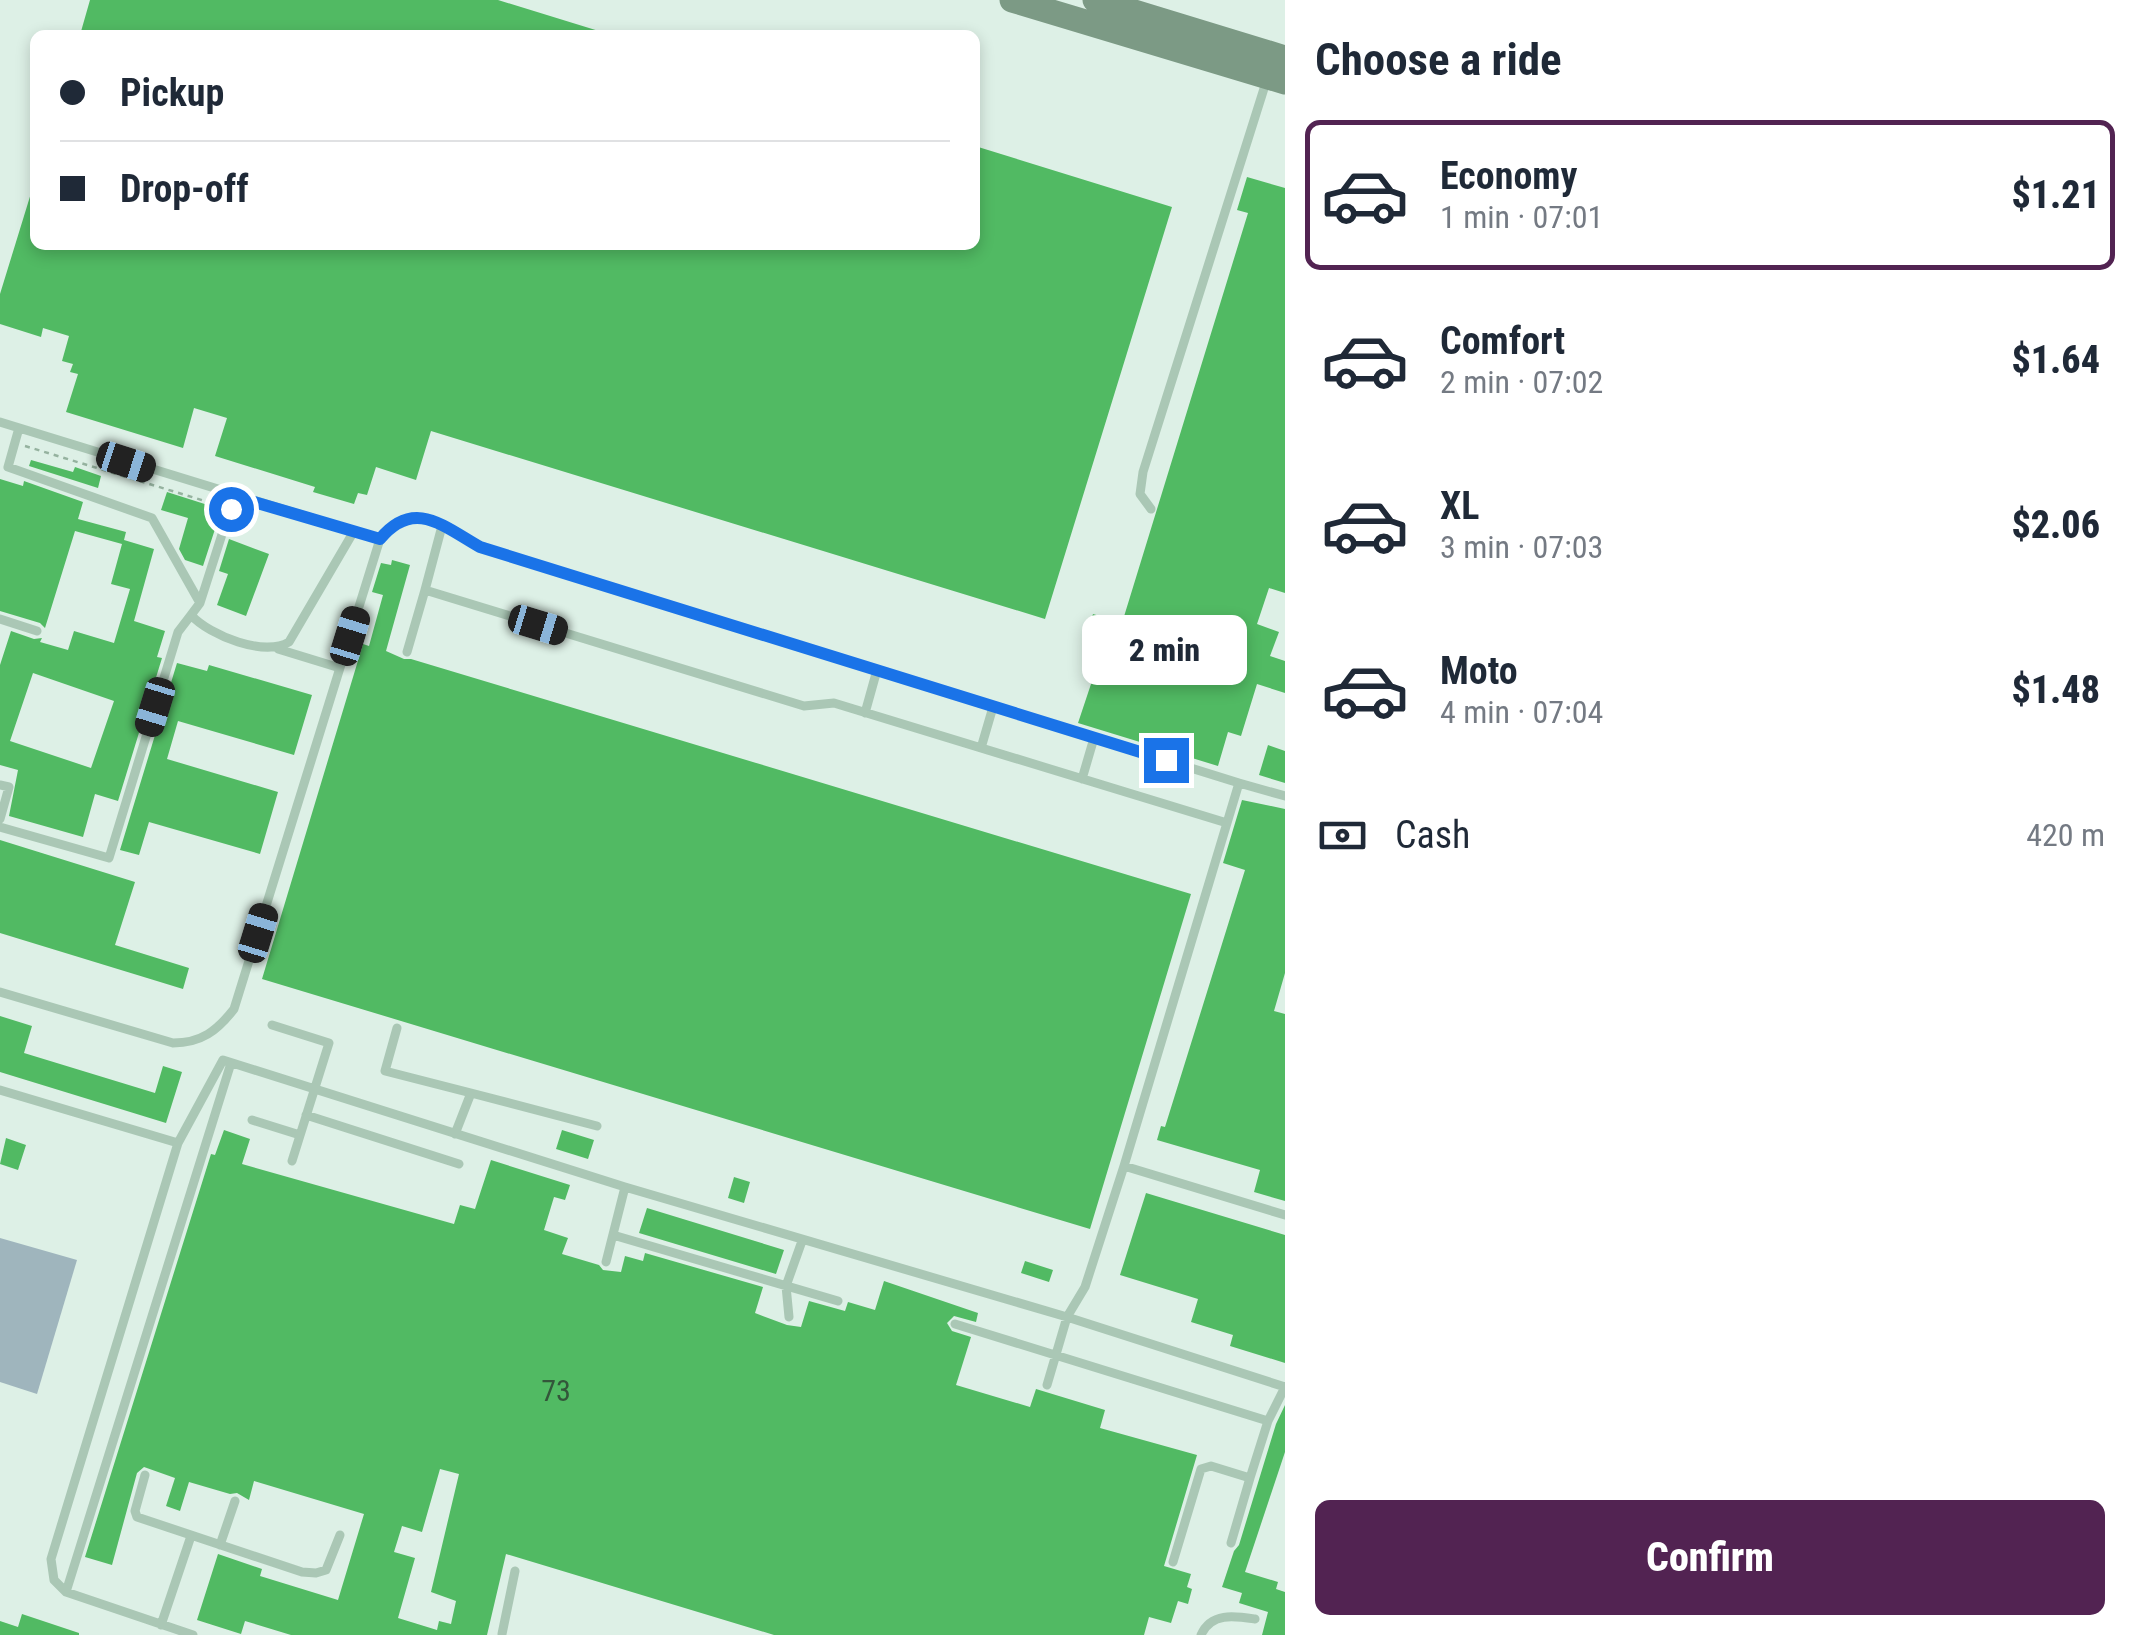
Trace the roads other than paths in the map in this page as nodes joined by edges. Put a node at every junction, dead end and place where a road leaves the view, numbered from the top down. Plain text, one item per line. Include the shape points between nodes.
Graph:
1 (1012, 0) edge
2 (1095, 0) edge
3 (1279, 72) edge
4 (0, 422) edge
5 (19, 428) junction
6 (234, 496) junction
7 (1151, 508) dead end
8 (442, 526) junction
9 (354, 532) junction
10 (380, 539) junction
11 (425, 590) junction
12 (200, 603) junction
13 (192, 616) junction
14 (0, 620) edge
15 (37, 631) dead end
16 (278, 649) junction
17 (406, 652) dead end
18 (340, 668) junction
19 (877, 670) junction
20 (993, 706) junction
21 (865, 712) junction
22 (1094, 738) junction
23 (981, 748) junction
24 (1082, 779) junction
25 (1239, 783) junction
26 (0, 784) edge
27 (1285, 796) edge
28 (0, 823) edge
29 (1227, 823) junction
30 (0, 992) edge
31 (272, 1025) dead end
32 (397, 1028) dead end
33 (231, 1062) junction
34 (314, 1089) junction
35 (0, 1090) edge
36 (471, 1093) junction
37 (306, 1115) junction
38 (252, 1120) dead end
39 (596, 1126) dead end
40 (455, 1134) junction
41 (300, 1135) junction
42 (178, 1143) junction
43 (292, 1161) dead end
44 (459, 1164) dead end
45 (1124, 1166) junction
46 (625, 1187) junction
47 (1285, 1215) edge
48 (613, 1235) junction
49 (802, 1241) junction
50 (606, 1262) dead end
51 (786, 1286) junction
52 (838, 1301) dead end
53 (788, 1317) dead end
54 (1066, 1317) junction
55 (955, 1324) dead end
56 (1055, 1355) junction
57 (1047, 1384) dead end
58 (1285, 1387) edge
59 (1268, 1421) junction
60 (145, 1475) dead end
61 (1250, 1478) junction
62 (235, 1501) dead end
63 (191, 1536) junction
64 (340, 1536) dead end
65 (1231, 1543) dead end
66 (220, 1546) junction
67 (1172, 1562) dead end
68 (514, 1572) dead end
69 (66, 1592) junction
70 (1256, 1619) dead end
71 (162, 1625) junction
72 (192, 1635) edge
73 (503, 1635) edge
74 (1202, 1635) edge

1 - 3 main road
2 - 3 main road
3 - 7 lane via 1140,484
4 - 5 lane
5 - 6 lane
5 - 12 lane via 8,466 152,518
6 - 9 lane
6 - 12 lane
8 - 10 lane via 406,517
8 - 11 lane
8 - 19 lane via 480,547
9 - 10 lane
9 - 16 lane via 289,642
10 - 18 lane
11 - 17 lane
11 - 21 lane via 804,706 834,703
12 - 13 lane
13 - 16 lane via 204,630
13 - 28 lane via 178,632 109,858
14 - 15 lane
16 - 18 lane
18 - 30 lane via 234,1009 218,1029 191,1043 173,1043
19 - 20 lane
19 - 21 lane
20 - 22 lane
20 - 23 lane
21 - 23 lane
22 - 24 lane
22 - 25 lane
23 - 24 lane
24 - 29 lane
25 - 27 lane
25 - 29 lane
26 - 28 lane via 9,788
29 - 45 lane
31 - 34 lane via 328,1043
32 - 36 lane via 385,1071
33 - 34 lane
33 - 42 lane via 223,1060
33 - 69 lane
34 - 37 lane
34 - 40 lane
35 - 42 lane
36 - 39 lane
36 - 40 lane
37 - 41 lane
37 - 44 lane
38 - 41 lane
40 - 46 lane
41 - 43 lane
42 - 69 lane via 51,1559 54,1580
45 - 47 lane
45 - 54 lane via 1084,1287
46 - 48 lane
46 - 49 lane
48 - 50 lane
48 - 51 lane
49 - 51 lane
49 - 54 lane
51 - 52 lane
51 - 53 lane
54 - 56 lane
54 - 58 lane
55 - 56 lane
56 - 57 lane
56 - 59 lane
58 - 59 lane
59 - 61 lane
60 - 63 lane via 137,1517
61 - 65 lane
61 - 67 lane via 1201,1469
62 - 66 lane
63 - 66 lane
63 - 71 lane
64 - 66 lane via 331,1564 316,1574
68 - 73 lane
69 - 71 lane
70 - 74 lane via 1214,1620
71 - 72 lane

